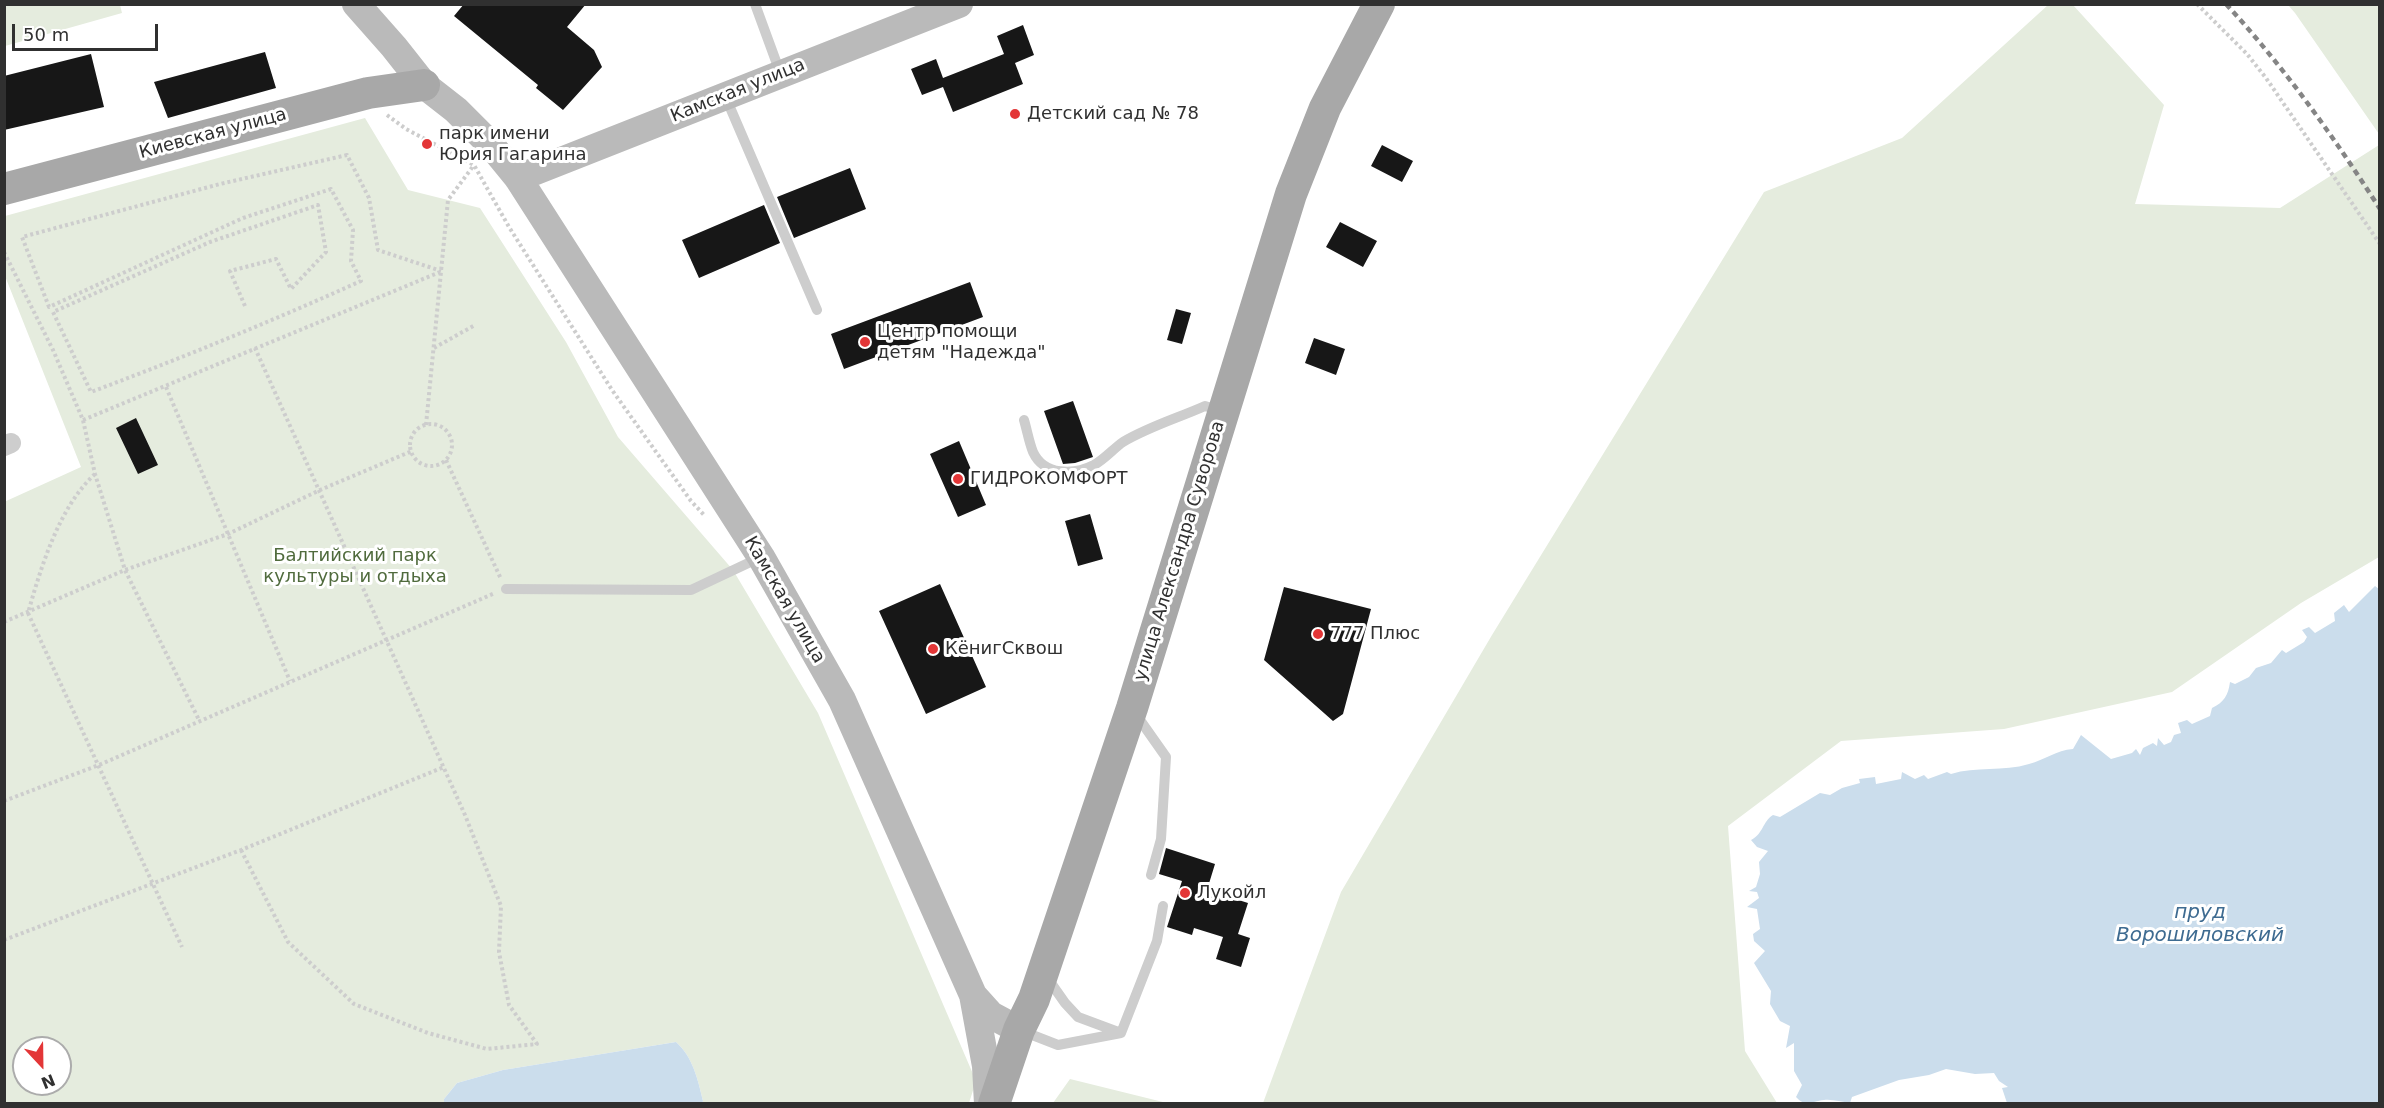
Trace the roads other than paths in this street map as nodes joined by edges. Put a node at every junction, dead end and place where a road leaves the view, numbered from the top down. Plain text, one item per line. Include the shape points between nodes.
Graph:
1 (356, 4) edge
2 (755, 4) edge
3 (958, 4) edge
4 (1379, 4) edge
5 (781, 75) junction
6 (424, 86) junction
7 (725, 97) junction
8 (518, 178) junction
9 (4, 189) edge
10 (817, 310) dead end
11 (1223, 411) junction
12 (1024, 420) dead end
13 (761, 557) junction
14 (506, 589) road end
15 (1132, 708) junction
16 (1151, 875) dead end
17 (1163, 906) dead end
18 (1043, 971) junction
19 (973, 995) junction
20 (1019, 1030) junction
21 (1121, 1033) junction
22 (988, 1104) edge
23 (994, 1104) edge

1 - 6 main road, Камская улица
2 - 5 lane
3 - 5 main road, Камская улица
4 - 11 main road, улица Александра Суворова via 1325,108 1291,194
5 - 7 main road, Камская улица
6 - 8 main road, Камская улица via 456,110 482,155
6 - 9 main road, Киевская улица via 368,93
7 - 8 main road, Камская улица
7 - 10 lane
8 - 13 main road, Камская улица
11 - 12 lane via 1204,406 1122,443 1095,465 1065,473 1039,461
11 - 15 main road, улица Александра Суворова
13 - 14 lane via 691,590
13 - 19 main road, Камская улица via 842,700
15 - 16 lane via 1166,757 1161,839
15 - 18 main road, улица Александра Суворова
17 - 21 lane via 1157,941
18 - 20 main road, улица Александра Суворова
18 - 21 lane via 1078,1017
19 - 20 main road, Камская улица via 991,1016
19 - 22 main road via 986,1066
20 - 21 lane via 1058,1045
20 - 23 main road, улица Александра Суворова

